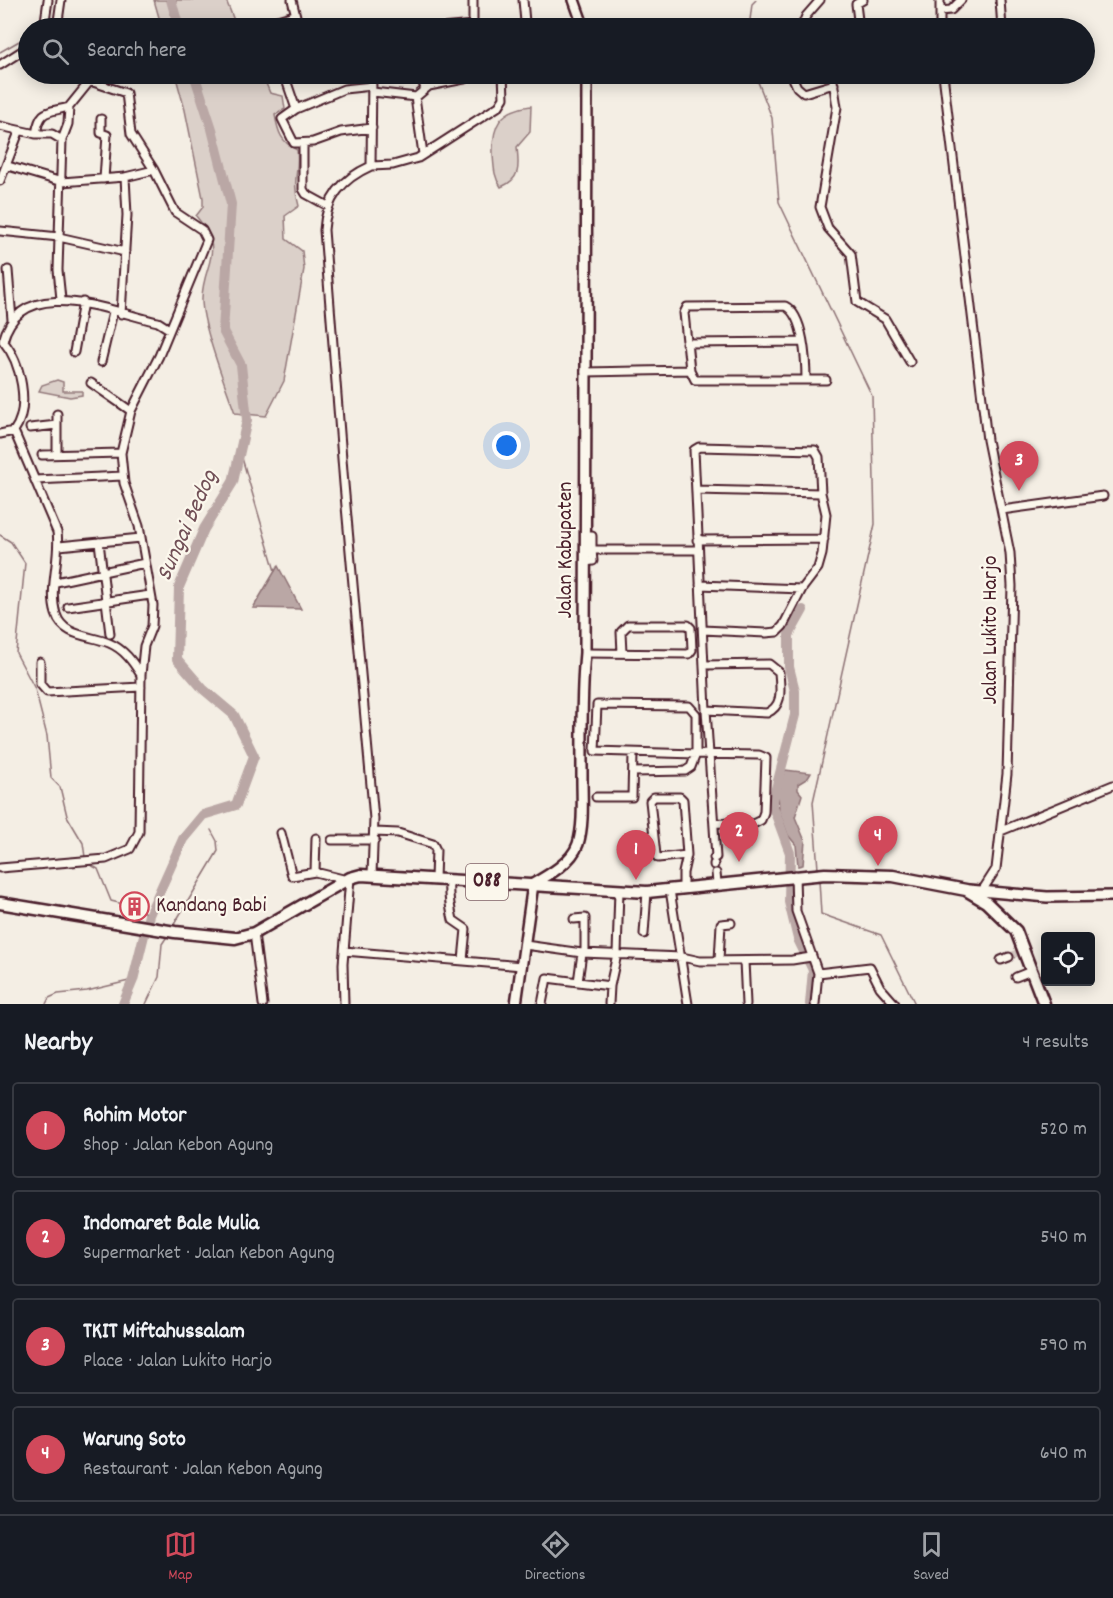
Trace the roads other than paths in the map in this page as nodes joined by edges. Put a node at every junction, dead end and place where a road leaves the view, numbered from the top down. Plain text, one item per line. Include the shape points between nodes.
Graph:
1 (48, 0) edge
2 (61, 0) edge
3 (292, 0) edge
4 (473, 0) edge
5 (523, 0) edge
6 (574, 0) edge
7 (820, 0) edge
8 (863, 0) edge
9 (940, 0) edge
10 (960, 0) edge
11 (1000, 0) edge
12 (940, 11) junction
13 (294, 15) junction
14 (45, 18) edge
15 (58, 18) edge
16 (284, 18) edge
17 (295, 18) edge
18 (472, 18) edge
19 (525, 18) edge
20 (581, 18) edge
21 (805, 18) edge
22 (858, 18) edge
23 (940, 18) edge
24 (1001, 18) edge
25 (18, 53) edge
26 (0, 65) edge
27 (84, 84) edge
28 (105, 84) edge
29 (287, 84) edge
30 (373, 84) edge
31 (423, 84) edge
32 (441, 84) edge
33 (503, 84) edge
34 (587, 84) edge
35 (796, 84) edge
36 (834, 84) joint
37 (944, 84) edge
38 (373, 89) junction
39 (425, 89) junction
40 (415, 97) junction
41 (69, 108) junction
42 (296, 109) junction
43 (101, 119) dead end
44 (0, 126) edge
45 (372, 128) junction
46 (19, 132) junction
47 (36, 134) junction
48 (62, 140) junction
49 (303, 143) junction
50 (423, 154) junction
51 (8, 166) junction
52 (371, 166) junction
53 (154, 170) junction
54 (125, 177) junction
55 (104, 179) junction
56 (0, 181) edge
57 (62, 182) junction
58 (328, 206) junction
59 (0, 231) edge
60 (59, 237) junction
61 (125, 252) junction
62 (8, 270) dead end
63 (61, 299) junction
64 (82, 302) junction
65 (112, 312) junction
66 (121, 314) junction
67 (12, 320) junction
68 (3, 328) edge
69 (169, 329) junction
70 (1, 340) edge
71 (803, 342) junction
72 (686, 344) junction
73 (74, 352) dead end
74 (101, 362) dead end
75 (910, 362) dead end
76 (690, 370) junction
77 (585, 372) junction
78 (806, 380) junction
79 (826, 380) dead end
80 (92, 383) dead end
81 (131, 411) junction
82 (57, 414) dead end
83 (57, 425) junction
84 (30, 428) dead end
85 (15, 431) junction
86 (0, 434) edge
87 (121, 453) junction
88 (57, 454) junction
89 (42, 455) dead end
90 (123, 476) junction
91 (34, 480) junction
92 (696, 490) junction
93 (821, 493) junction
94 (1103, 496) dead end
95 (1002, 510) junction
96 (585, 536) junction
97 (141, 538) junction
98 (824, 539) junction
99 (698, 540) junction
100 (99, 542) junction
101 (59, 546) junction
102 (592, 550) junction
103 (698, 550) junction
104 (585, 562) junction
105 (145, 564) junction
106 (102, 573) junction
107 (56, 582) junction
108 (700, 585) junction
109 (802, 589) junction
110 (150, 595) junction
111 (107, 603) junction
112 (68, 607) dead end
113 (703, 630) junction
114 (110, 634) dead end
115 (585, 653) junction
116 (622, 653) junction
117 (40, 662) dead end
118 (704, 665) junction
119 (141, 675) junction
120 (141, 687) junction
121 (706, 710) junction
122 (633, 754) junction
123 (696, 754) junction
124 (709, 755) junction
125 (633, 772) junction
126 (1113, 785) edge
127 (596, 797) dead end
128 (714, 823) junction
129 (1001, 831) junction
130 (280, 833) dead end
131 (375, 836) junction
132 (316, 838) dead end
133 (332, 840) dead end
134 (687, 855) junction
135 (0, 868) edge
136 (715, 869) junction
137 (315, 872) junction
138 (372, 875) junction
139 (795, 875) junction
140 (348, 879) junction
141 (435, 879) junction
142 (449, 880) junction
143 (533, 884) junction
144 (683, 887) junction
145 (620, 890) junction
146 (670, 890) junction
147 (647, 892) junction
148 (979, 895) junction
149 (1113, 896) edge
150 (0, 903) edge
151 (574, 919) dead end
152 (731, 923) dead end
153 (254, 933) junction
154 (644, 934) dead end
155 (525, 945) junction
156 (345, 951) junction
157 (584, 953) junction
158 (617, 954) junction
159 (1011, 956) tunnel mouth
160 (682, 957) junction
161 (811, 957) junction
162 (463, 960) junction
163 (719, 960) junction
164 (1001, 960) dead end
165 (744, 961) junction
166 (522, 966) junction
167 (1031, 971) junction
168 (818, 973) junction
169 (1016, 977) dead end
170 (578, 982) junction
171 (610, 986) junction
172 (262, 1004) edge
173 (344, 1004) edge
174 (516, 1004) edge
175 (542, 1004) edge
176 (609, 1004) edge
177 (688, 1004) edge
178 (746, 1004) edge
179 (815, 1004) edge
180 (895, 1004) edge
181 (1044, 1004) edge

1 - 14 street
2 - 15 street
3 - 13 street
4 - 18 street
5 - 19 street
6 - 20 main road
7 - 21 street
8 - 22 street via 856,4
9 - 12 street
10 - 12 street via 951,10
11 - 24 street
12 - 23 street
13 - 16 street
13 - 17 street
25 - 26 street
27 - 41 street
28 - 53 street via 126,93 130,131
29 - 42 street
30 - 38 street
31 - 39 street
32 - 39 street
33 - 50 street via 504,98 499,106
34 - 77 main road, Jalan Kabupaten
35 - 36 street via 804,93
36 - 75 street via 837,107 821,212 828,228 851,254 857,302 885,319
37 - 95 street, Jalan Lukito Harjo via 987,440
38 - 40 street
38 - 42 street via 344,89
38 - 45 street
39 - 40 street
40 - 50 street
41 - 47 street via 43,114
41 - 48 street
42 - 49 street via 282,119 291,141
43 - 55 street via 101,133 106,135
44 - 46 street
45 - 49 street
45 - 52 street
46 - 47 street
46 - 51 street
47 - 48 street via 52,134
48 - 57 street
49 - 58 street via 303,189
50 - 52 street via 403,163
51 - 56 street
51 - 57 street
52 - 58 street via 344,182
53 - 54 street
53 - 69 street via 175,212 202,230 207,240
54 - 55 street
54 - 61 street
55 - 57 street
57 - 60 street
58 - 131 street via 324,250
59 - 60 street
60 - 61 street
60 - 63 street
61 - 66 street
62 - 67 street
63 - 64 street
63 - 67 street via 25,310
64 - 65 street
64 - 73 street
65 - 66 street
65 - 74 street
66 - 69 street via 158,322
67 - 68 street
68 - 70 street
69 - 81 street
70 - 85 street via 14,359 23,399
71 - 72 street
71 - 72 street via 793,313 785,306 692,306 684,314
71 - 78 street
72 - 76 street
76 - 77 street
76 - 78 street via 695,381
77 - 96 main road, Jalan Kabupaten
78 - 79 street
80 - 81 street
81 - 87 street
82 - 83 street
83 - 84 street
83 - 88 street
85 - 86 street
85 - 91 street
87 - 88 street
87 - 90 street
88 - 89 street
90 - 91 street
90 - 97 street
91 - 101 street via 55,522
92 - 93 street
92 - 93 street via 696,448 811,448 819,457
92 - 99 street
93 - 98 street via 826,514
94 - 95 street
95 - 129 street, Jalan Lukito Harjo via 1010,553 1013,633
96 - 102 street via 592,536
96 - 104 main road, Jalan Kabupaten
97 - 100 street
97 - 105 street
98 - 99 street
98 - 109 street via 818,567
99 - 103 street
100 - 101 street
100 - 106 street
101 - 107 street
102 - 103 street
102 - 104 street via 593,561
103 - 108 street
104 - 115 main road, Jalan Kabupaten
105 - 106 street
105 - 110 street
106 - 107 street
106 - 111 street
107 - 119 street via 55,612 60,623 72,633 117,647 133,661
108 - 109 street
108 - 113 street
109 - 113 street via 777,632
110 - 111 street
110 - 119 street via 152,626 144,646
111 - 112 street
111 - 114 street
113 - 118 street
115 - 116 street
115 - 143 main road, Jalan Kabupaten via 578,844 562,865
116 - 116 street via 621,632 628,625 691,628 689,654
117 - 120 street via 40,684 47,692
118 - 121 street
118 - 121 street via 769,664 779,672 780,702 775,709
119 - 120 street
120 - 135 street via 139,831 130,849 106,859
121 - 124 street
122 - 123 street
122 - 123 street via 596,752 597,705 689,706 696,714
122 - 125 street
123 - 124 street
123 - 125 street via 685,771
124 - 128 street
124 - 128 street via 759,755 768,763 761,820 753,824
125 - 127 street via 632,797
126 - 129 street
128 - 136 street
129 - 148 street, Jalan Lukito Harjo via 996,868
130 - 137 street via 292,876
131 - 133 street
131 - 138 street
131 - 141 street via 398,833 433,844
132 - 137 street
134 - 134 street via 656,855 650,801 654,797 680,796 683,800
134 - 144 street
136 - 139 main road, 088
136 - 144 main road, 088
137 - 140 street
138 - 140 main road, 088
138 - 141 main road, 088
139 - 148 main road, 088 via 893,876
139 - 161 street via 795,904
140 - 153 main road, 088
140 - 156 street
141 - 142 main road, 088
142 - 143 main road, 088
142 - 162 street via 453,920 466,929
143 - 145 main road, 088
143 - 155 main road
144 - 146 main road, 088
145 - 147 main road, 088
145 - 158 street
146 - 147 main road, 088
146 - 160 street
147 - 154 street
148 - 149 main road
148 - 167 main road, 088 via 1013,926
150 - 153 main road, 088 via 175,932 235,938
151 - 157 street via 585,918
152 - 163 street via 721,924
153 - 172 street
155 - 157 street
155 - 166 main road
156 - 162 street
156 - 173 street
157 - 158 street
157 - 170 street
158 - 160 street
158 - 171 street
159 - 164 street
160 - 163 street
160 - 177 street
161 - 165 street
161 - 168 street
162 - 166 street
163 - 165 street
165 - 178 street
166 - 174 main road
167 - 169 street
167 - 181 main road, 088
168 - 179 street
168 - 180 street via 870,967
170 - 171 street
170 - 175 street via 547,978
171 - 176 street

